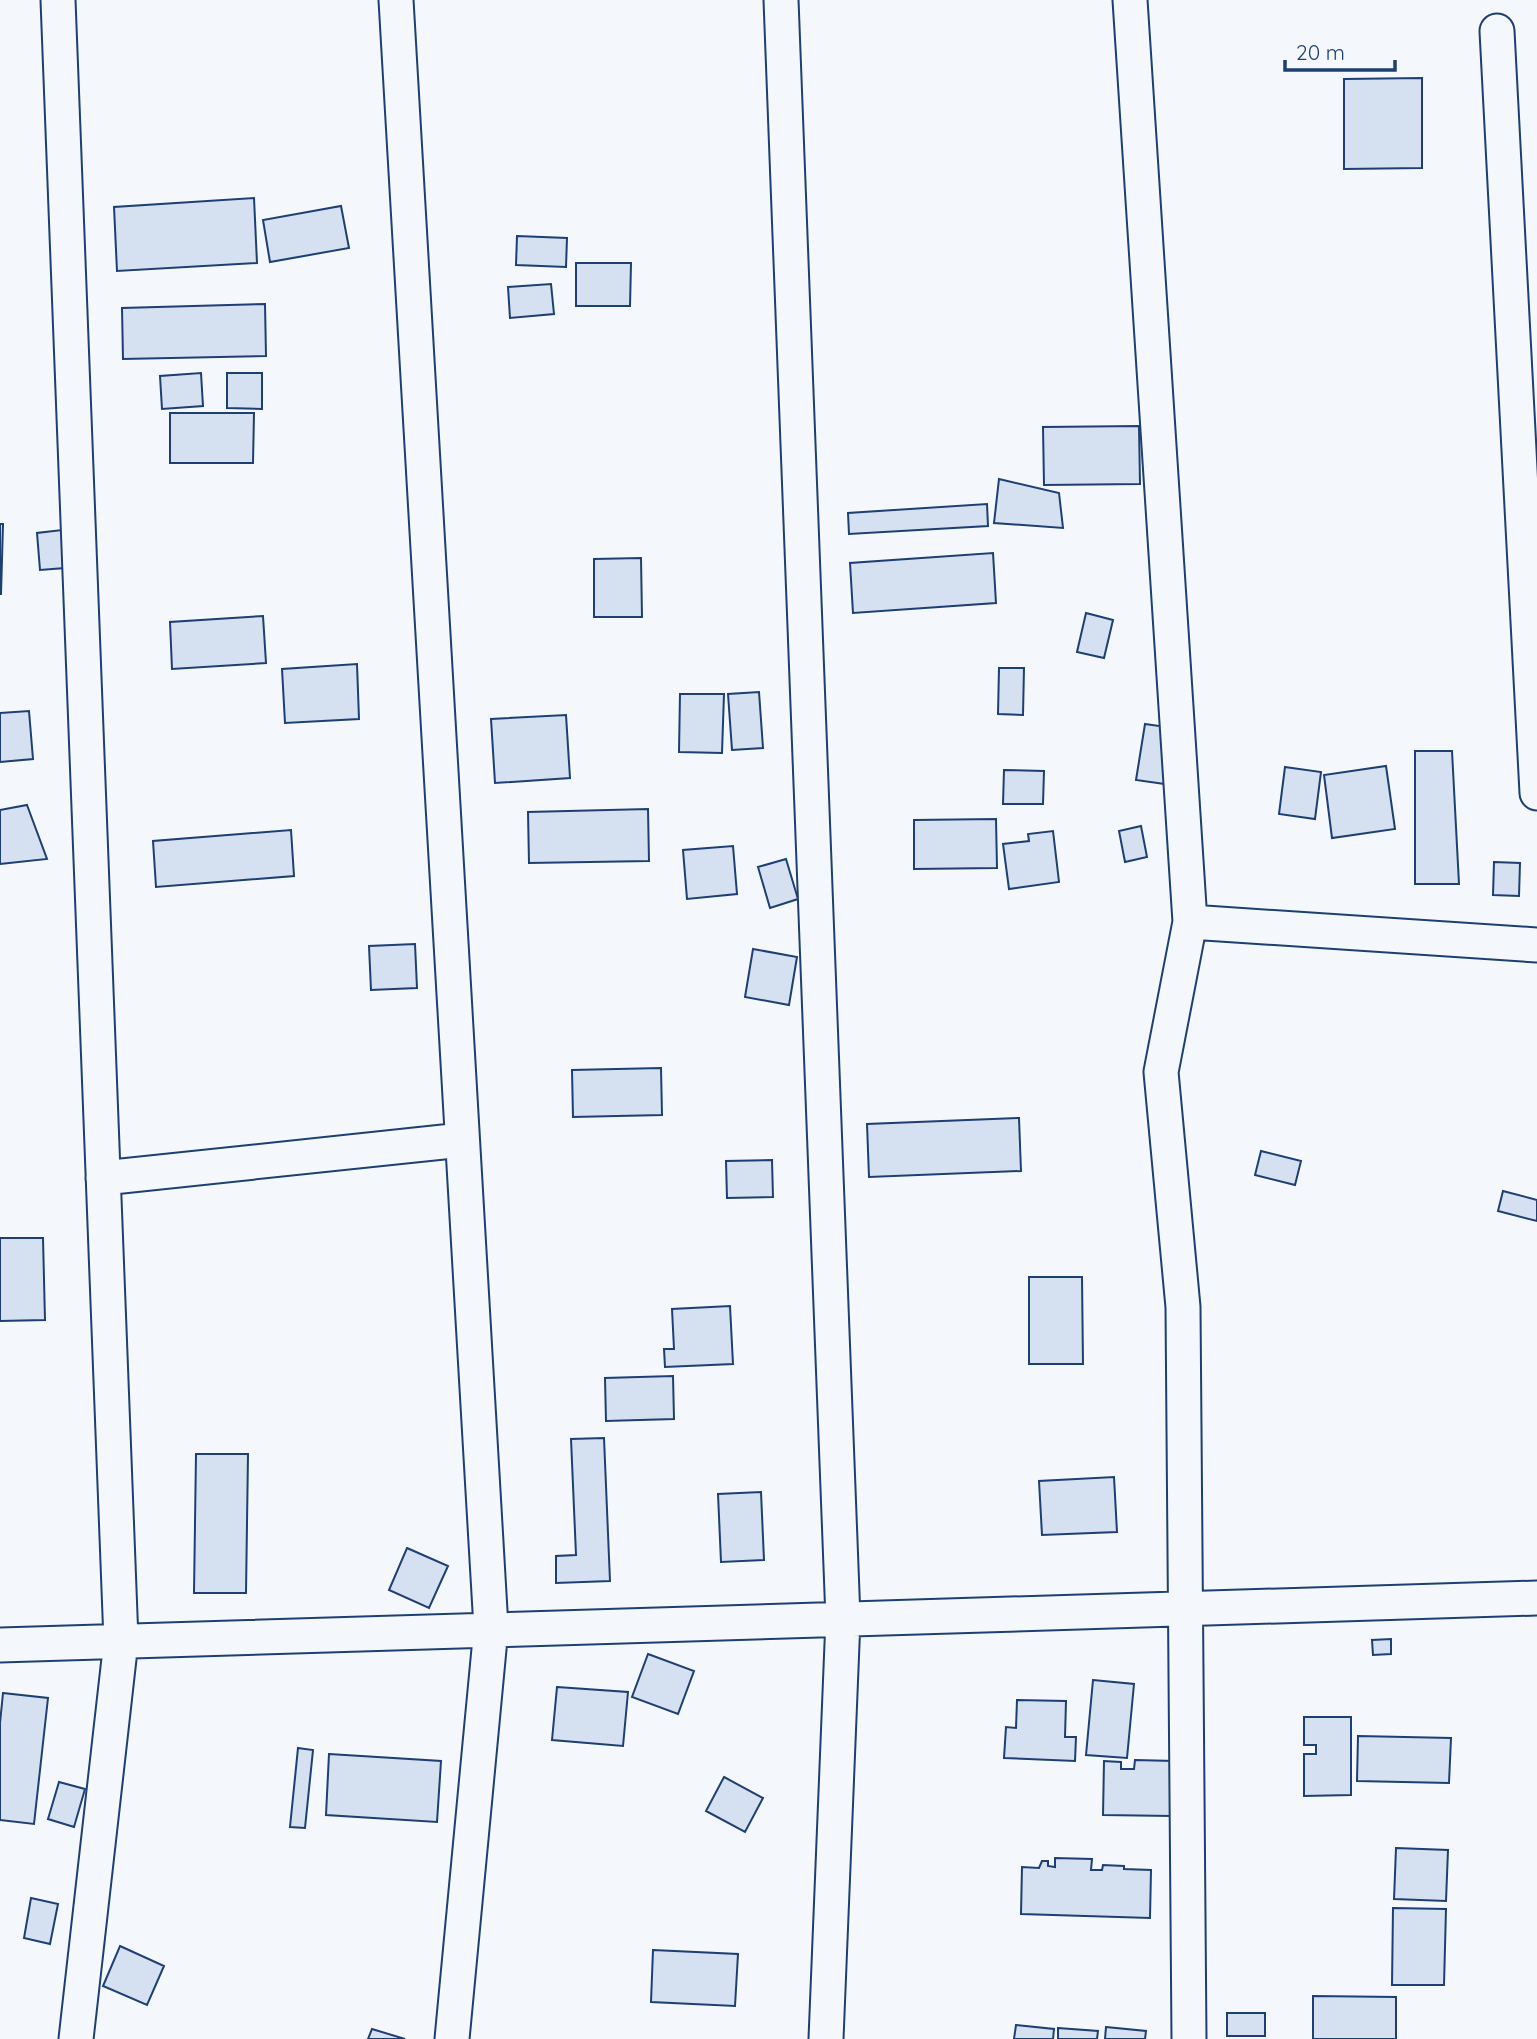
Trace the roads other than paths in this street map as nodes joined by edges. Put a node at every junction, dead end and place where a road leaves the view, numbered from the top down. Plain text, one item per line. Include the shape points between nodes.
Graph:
1 (58, 0) edge
2 (396, 0) edge
3 (781, 0) edge
4 (1130, 0) edge
5 (1497, 31) dead end
6 (1537, 793) edge
7 (1189, 922) junction
8 (1537, 945) edge
9 (462, 1140) junction
10 (103, 1178) junction
11 (1537, 1598) edge
12 (1185, 1609) junction
13 (843, 1619) junction
14 (491, 1628) junction
15 (121, 1641) junction
16 (0, 1645) edge
17 (76, 2039) edge
18 (452, 2039) edge
19 (826, 2039) edge
20 (1189, 2039) edge

1 - 10 street
2 - 9 street
3 - 13 street
4 - 7 street
5 - 6 street
7 - 8 street
7 - 12 street via 1161,1072 1183,1307
9 - 10 street
9 - 14 street
10 - 15 street
11 - 12 street
12 - 13 street
12 - 20 street
13 - 14 street
13 - 19 street
14 - 15 street
14 - 18 street
15 - 16 street
15 - 17 street

